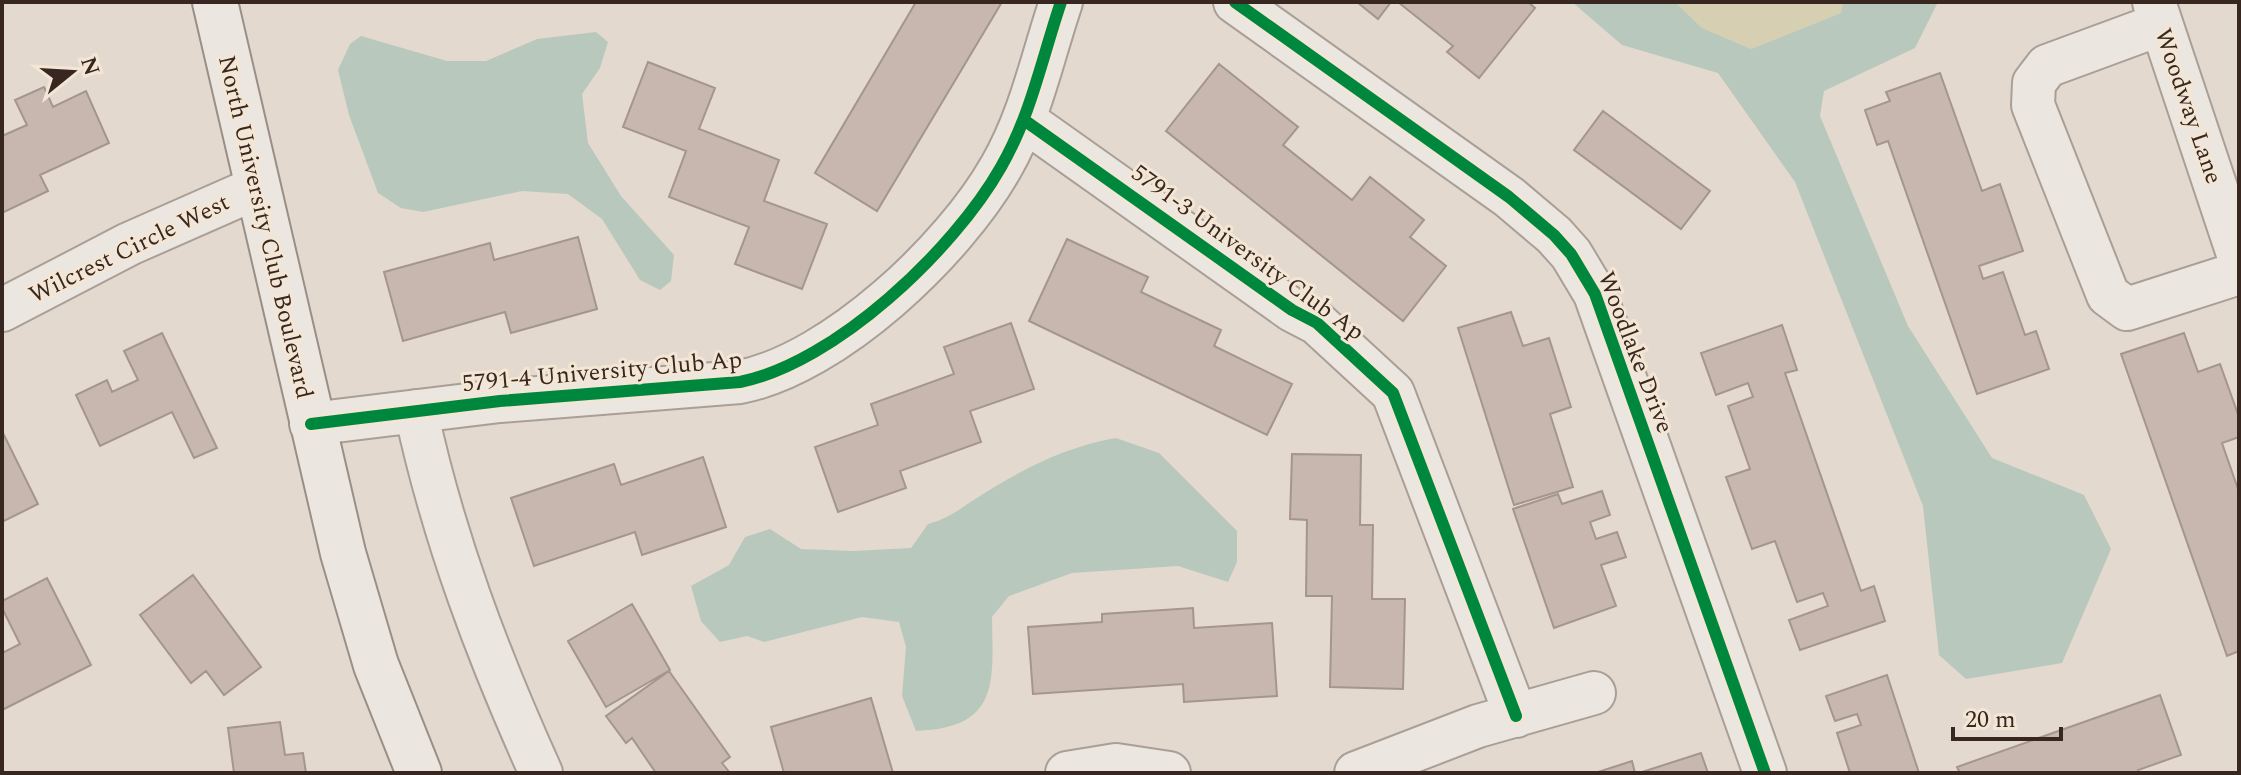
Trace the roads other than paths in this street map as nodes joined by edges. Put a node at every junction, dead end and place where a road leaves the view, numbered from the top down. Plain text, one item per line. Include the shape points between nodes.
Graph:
1 (215, 2) edge
2 (1061, 2) edge
3 (1235, 2) edge
4 (2158, 13) edge
5 (1024, 120) junction
6 (256, 188) junction
7 (2239, 257) edge
8 (2239, 273) edge
9 (2, 310) edge
10 (416, 411) junction
11 (311, 424) junction
12 (1594, 693) dead end
13 (1516, 716) junction
14 (419, 773) edge
15 (541, 773) edge
16 (1067, 773) edge
17 (1169, 773) edge
18 (1356, 773) edge
19 (1765, 773) edge

1 - 6 street, North University Club Boulevard
2 - 5 street, 5791-4 University Club Ap
3 - 19 street, Woodlake Drive via 1509,197 1571,254 1595,294
4 - 7 street, Woodway Lane
4 - 8 street via 2047,66 2034,83 2033,105 2108,295 2127,309
5 - 10 street, 5791-4 University Club Ap via 1001,169 925,265 841,336 765,377
5 - 13 street, 5791-3 University Club Ap via 1317,323 1393,393
6 - 9 street, Wilcrest Circle West via 129,244
6 - 11 street, North University Club Boulevard
10 - 11 street, 5791-4 University Club Ap
10 - 15 street via 455,562
11 - 14 street, North University Club Boulevard via 376,665
12 - 13 street
13 - 18 street
16 - 17 street via 1116,765

